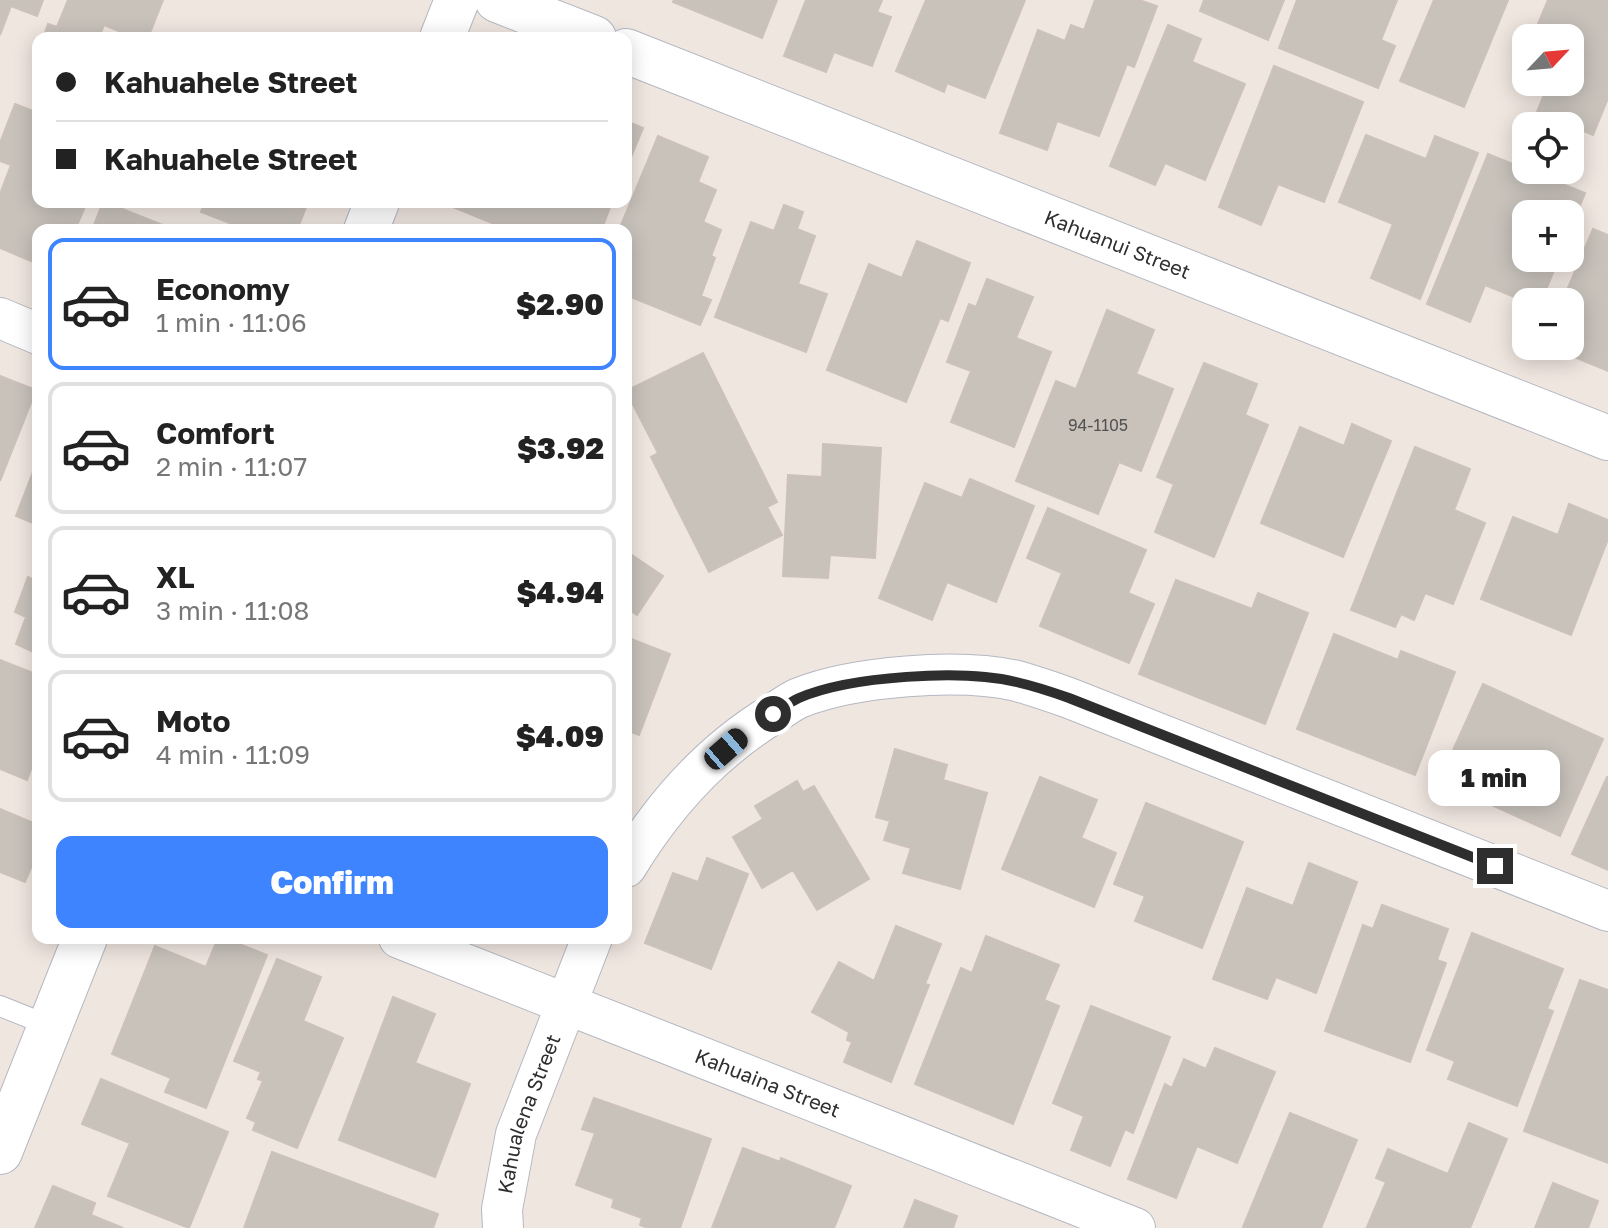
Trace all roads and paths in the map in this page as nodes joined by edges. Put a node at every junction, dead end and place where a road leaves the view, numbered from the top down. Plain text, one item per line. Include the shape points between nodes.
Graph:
1 (457, 0) edge
2 (497, 0) edge
3 (444, 32) edge
4 (579, 32) edge
5 (632, 53) edge
6 (0, 318) edge
7 (32, 331) edge
8 (1608, 438) edge
9 (632, 857) edge
10 (1608, 911) edge
11 (83, 944) edge
12 (414, 944) edge
13 (590, 944) edge
14 (567, 1004) junction
15 (0, 1006) edge
16 (50, 1026) junction
17 (0, 1152) edge
18 (503, 1228) edge
19 (1135, 1228) edge

1 - 3 street
2 - 4 street
5 - 8 street, Kahuanui Street
6 - 7 street
9 - 10 street via 649,829 704,767 747,730 799,698 851,684 963,675 1015,681 1069,698
11 - 16 street
12 - 14 street, Kahuaina Street
13 - 14 street, Kahualena Street
14 - 18 street, Kahualena Street via 516,1134
14 - 19 street, Kahuaina Street
15 - 16 lane
16 - 17 street

